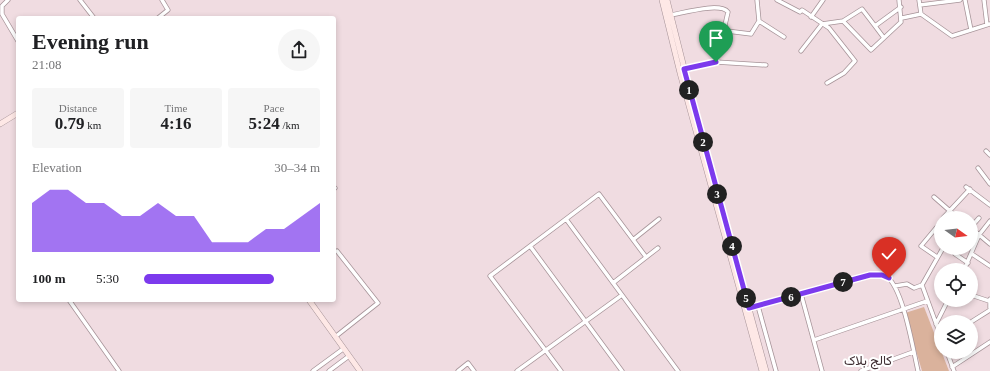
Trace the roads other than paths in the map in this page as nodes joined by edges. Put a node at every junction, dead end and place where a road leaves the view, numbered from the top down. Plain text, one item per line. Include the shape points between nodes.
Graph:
1 (8, 0) edge
2 (80, 0) edge
3 (162, 0) edge
4 (662, 0) edge
5 (667, 0) edge
6 (757, 0) edge
7 (777, 0) edge
8 (823, 0) edge
9 (900, 0) edge
10 (919, 0) edge
11 (960, 0) edge
12 (965, 0) edge
13 (984, 0) edge
14 (782, 1) edge
15 (947, 1) edge
16 (920, 5) junction
17 (900, 7) junction
18 (921, 14) junction
19 (671, 15) junction
20 (92, 16) edge
21 (160, 16) edge
22 (810, 17) junction
23 (902, 18) junction
24 (759, 21) junction
25 (843, 21) junction
26 (822, 24) junction
27 (989, 24) edge
28 (875, 26) junction
29 (971, 30) junction
30 (784, 37) dead end
31 (16, 38) edge
32 (884, 38) junction
33 (801, 51) dead end
34 (766, 65) dead end
35 (684, 69) junction
36 (826, 83) dead end
37 (16, 114) edge
38 (0, 124) edge
39 (986, 151) dead end
40 (990, 155) edge
41 (978, 168) dead end
42 (990, 184) edge
43 (934, 197) dead end
44 (990, 205) edge
45 (949, 210) joint
46 (566, 219) junction
47 (659, 220) dead end
48 (990, 222) edge
49 (934, 230) edge
50 (979, 235) joint
51 (634, 239) junction
52 (990, 244) edge
53 (530, 246) junction
54 (658, 248) dead end
55 (337, 251) dead end
56 (957, 255) edge
57 (972, 255) edge
58 (974, 255) edge
59 (646, 257) junction
60 (936, 257) joint
61 (968, 263) joint
62 (990, 266) edge
63 (613, 283) junction
64 (922, 285) junction
65 (895, 286) junction
66 (802, 294) junction
67 (622, 295) junction
68 (978, 297) edge
69 (989, 300) edge
70 (927, 301) junction
71 (70, 302) edge
72 (310, 302) edge
73 (758, 306) junction
74 (749, 308) junction
75 (903, 308) junction
76 (990, 309) edge
77 (978, 317) edge
78 (934, 319) edge
79 (584, 322) junction
80 (335, 337) junction
81 (814, 340) junction
82 (990, 342) edge
83 (343, 349) junction
84 (545, 350) junction
85 (913, 352) junction
86 (349, 356) junction
87 (949, 359) edge
88 (762, 364) junction
89 (952, 367) junction
90 (119, 371) edge
91 (314, 371) edge
92 (329, 371) edge
93 (360, 371) edge
94 (458, 371) edge
95 (474, 371) edge
96 (517, 371) edge
97 (561, 371) edge
98 (622, 371) edge
99 (678, 371) edge
100 (762, 371) edge
101 (766, 371) edge
102 (776, 371) edge
103 (822, 371) edge
104 (861, 371) edge
105 (918, 371) edge
106 (954, 371) edge

1 - 31 street via 2,6 1,12
2 - 20 street
3 - 21 street via 168,10
4 - 88 main road
5 - 19 main road
6 - 24 street
7 - 14 street
8 - 22 street
9 - 17 street
10 - 16 street
11 - 15 street
12 - 29 street
13 - 27 street
14 - 22 street via 800,12 802,10
15 - 16 street
16 - 18 street
17 - 23 street
17 - 28 street
18 - 23 street
18 - 29 street via 952,36
19 - 24 street via 721,8 728,12 725,26 727,31 748,34 755,31
19 - 35 main road
22 - 26 street
23 - 32 street
24 - 30 street
25 - 26 street
25 - 28 street via 862,9
25 - 32 street via 871,50
26 - 33 street
26 - 36 street via 829,28 856,61 844,73
27 - 29 street
28 - 32 street
34 - 35 street via 716,62
35 - 74 main road
37 - 38 main road
39 - 40 street
41 - 42 street
43 - 45 street
44 - 45 street via 968,188
46 - 51 street via 599,194
46 - 53 street
46 - 63 street
47 - 51 street
48 - 50 street
49 - 60 street via 921,246
50 - 52 street
51 - 59 street
53 - 79 street
53 - 84 street via 490,276
54 - 59 street
55 - 80 street via 378,303
56 - 61 street
57 - 61 street
58 - 62 street
59 - 63 street
60 - 64 street
63 - 67 street
64 - 65 street via 914,288 907,284
64 - 70 street
65 - 66 street via 886,276 877,274
65 - 75 street
66 - 73 street
66 - 81 street
67 - 79 street
67 - 99 street
68 - 69 street
69 - 76 street
70 - 75 street
70 - 78 street
71 - 90 street
72 - 80 main road
73 - 74 street
73 - 102 street
74 - 88 main road
75 - 81 street
75 - 85 street
76 - 77 street
79 - 84 street
79 - 98 street
80 - 83 main road
81 - 103 street
82 - 89 street
83 - 86 main road
83 - 91 street
84 - 96 street
84 - 97 street
85 - 104 street
85 - 105 street
86 - 92 street
86 - 93 main road
87 - 89 street
88 - 100 main road
88 - 101 main road
89 - 106 street
94 - 95 street via 468,363

